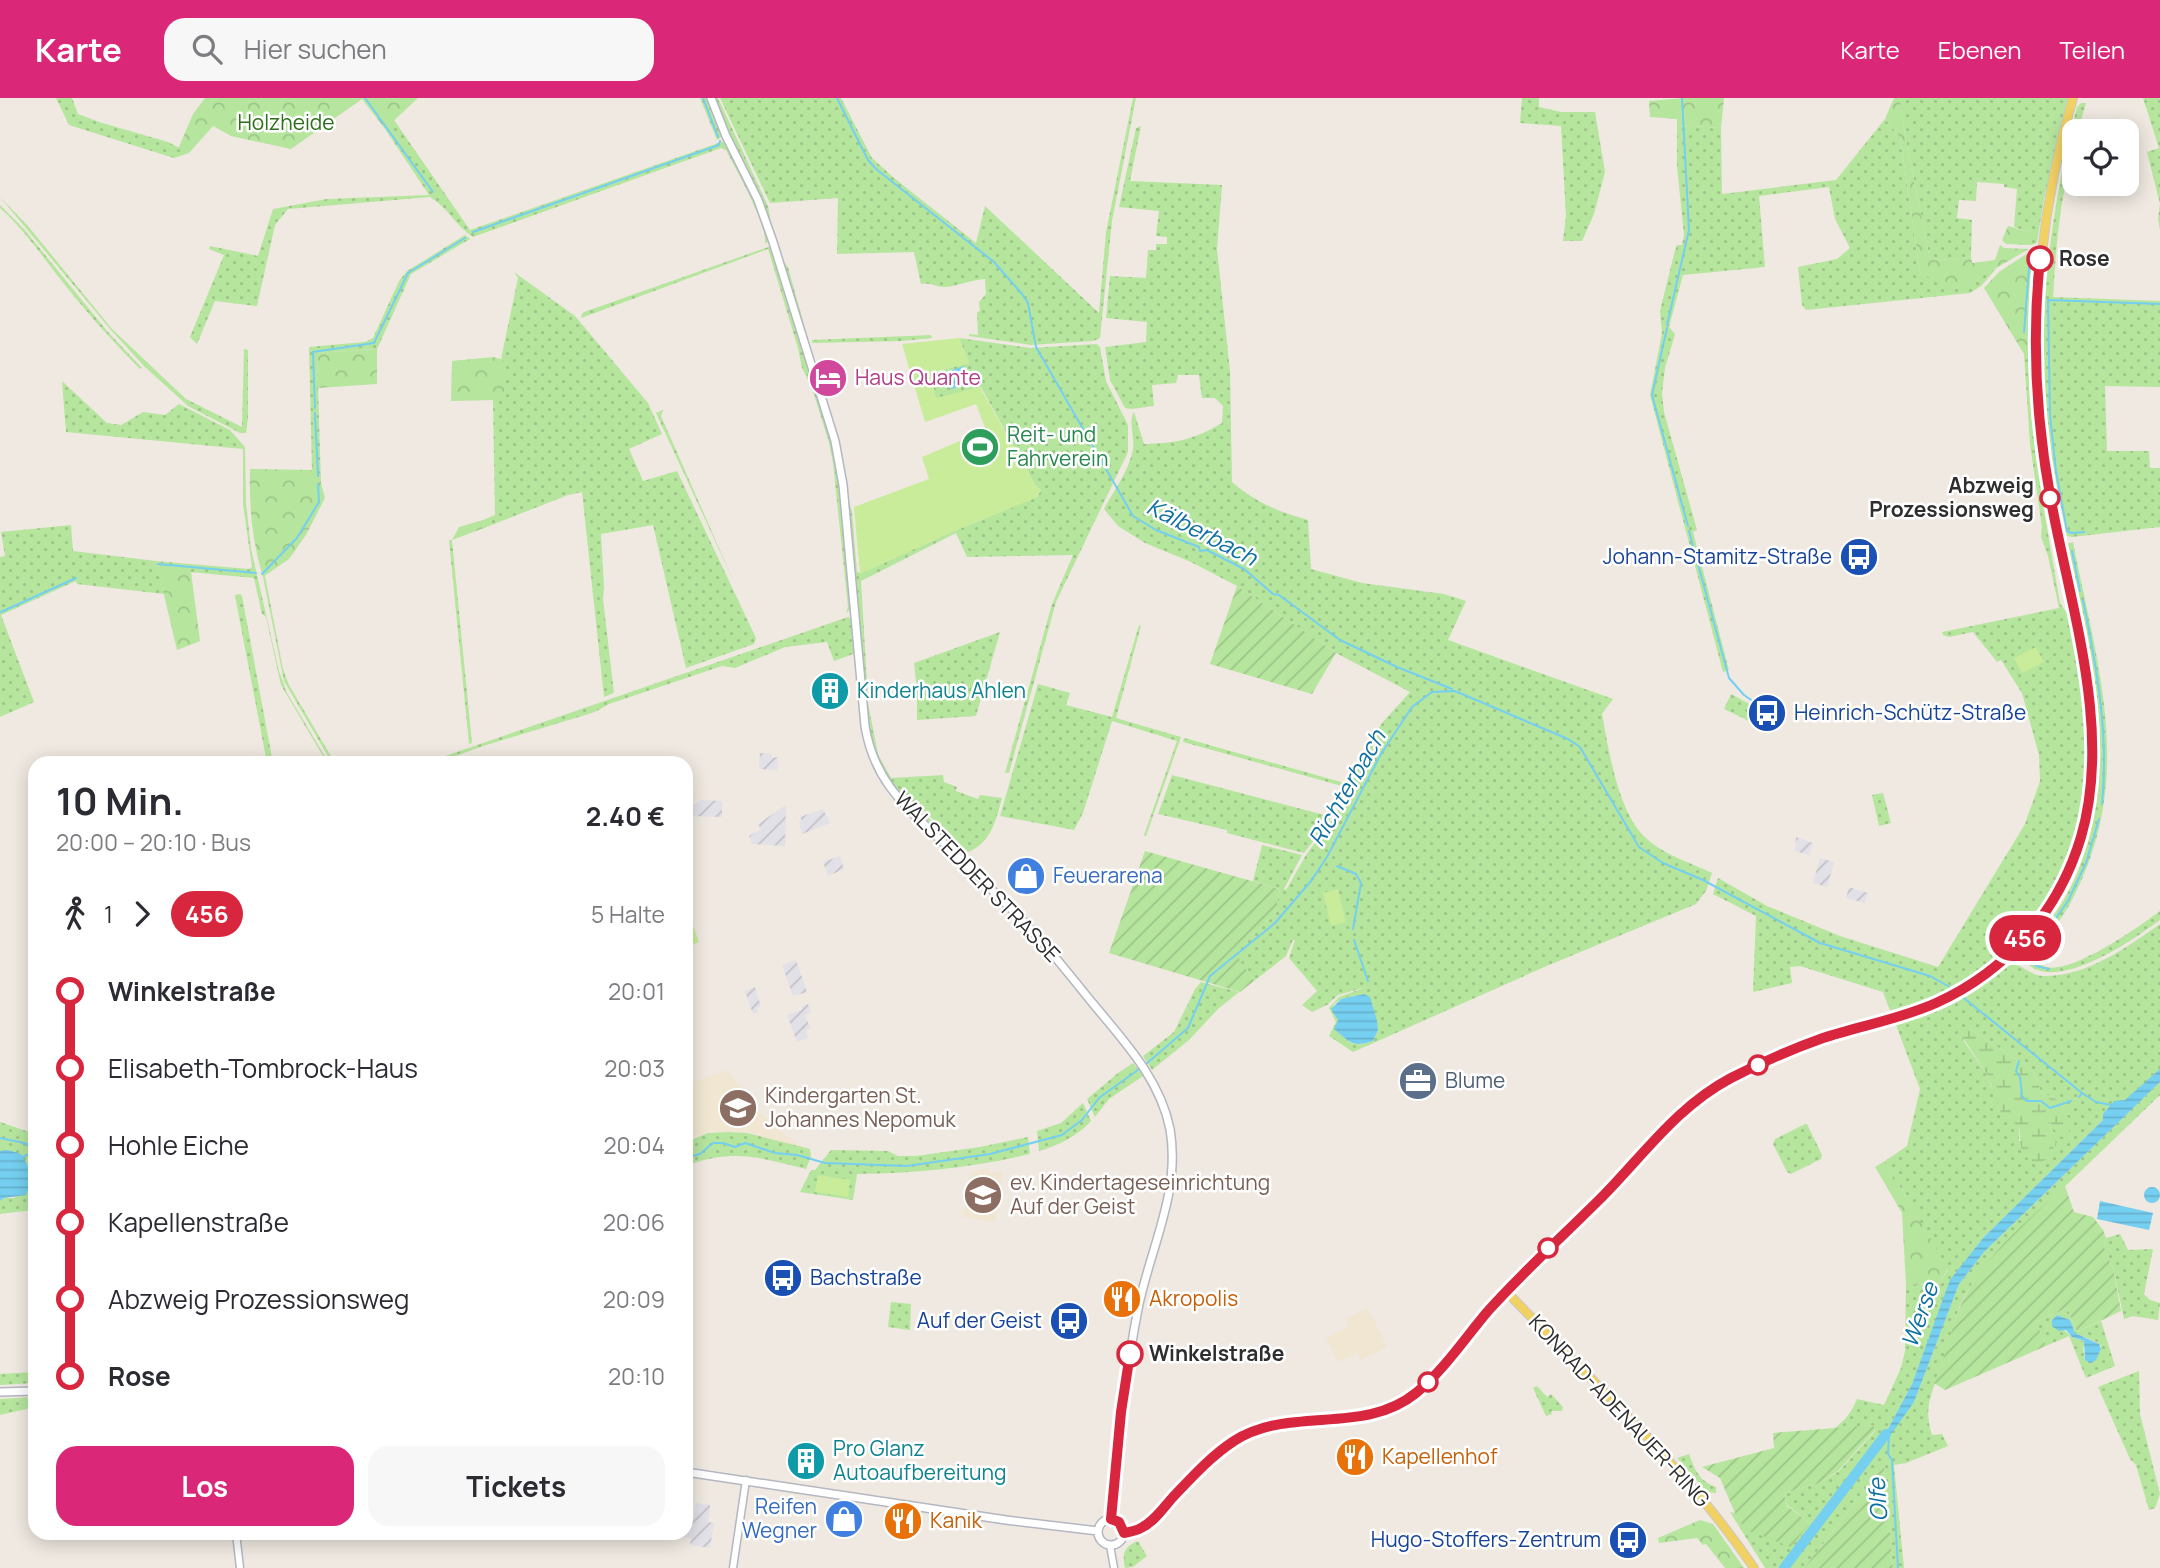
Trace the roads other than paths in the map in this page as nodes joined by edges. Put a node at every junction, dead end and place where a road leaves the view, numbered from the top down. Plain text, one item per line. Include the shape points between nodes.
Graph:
1 (711, 98) edge
2 (2073, 98) edge
3 (1506, 1291) junction
4 (28, 1391) edge
5 (0, 1392) edge
6 (693, 1473) edge
7 (746, 1480) junction
8 (1111, 1519) junction
9 (1098, 1531) junction
10 (1124, 1533) junction
11 (237, 1540) edge
12 (1110, 1545) junction
13 (240, 1568) edge
14 (733, 1568) edge
15 (1115, 1568) edge
16 (1754, 1568) edge

1 - 8 main road, WALSTEDDER STRASSE via 776,249 835,441 865,726 873,761 889,787 1064,966 1143,1066 1167,1118 1172,1145 1170,1197 1146,1272 1132,1341
2 - 3 main road via 2041,249 2036,353 2045,465 2082,659 2092,740 2082,833 2060,891 2023,942 1962,989 1914,1012 1766,1061 1698,1098
3 - 10 main road via 1444,1365 1406,1399 1359,1417 1284,1422 1246,1434 1207,1462 1142,1528
3 - 16 main road, KONRAD-ADENAUER-RING via 1672,1463
4 - 5 main road
6 - 7 main road
7 - 9 main road
7 - 14 street
8 - 9 main road
8 - 10 main road via 1119,1522
9 - 12 main road via 1100,1539
10 - 12 main road
11 - 13 street
12 - 15 street

